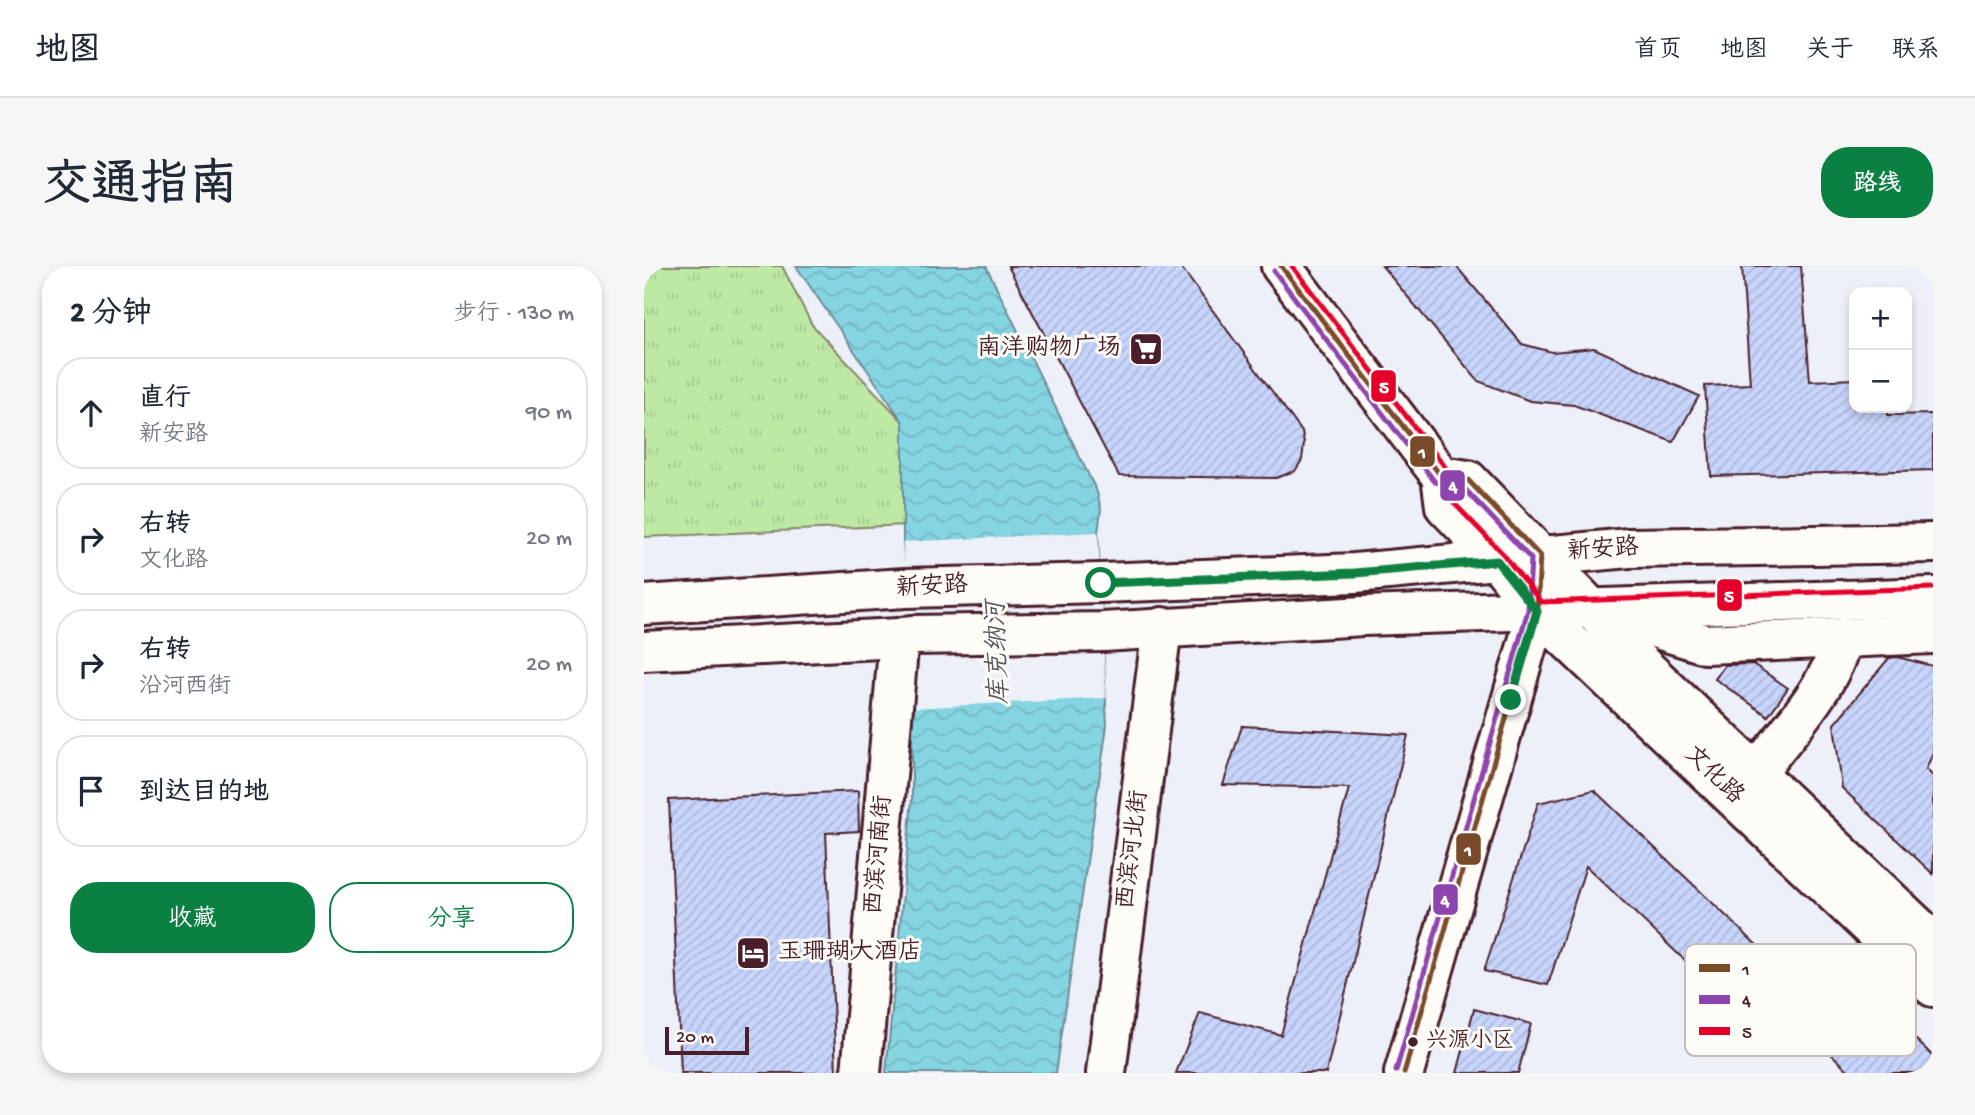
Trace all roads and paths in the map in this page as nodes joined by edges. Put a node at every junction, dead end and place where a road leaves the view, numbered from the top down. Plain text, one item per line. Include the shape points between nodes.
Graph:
1 (1281, 266) edge
2 (1441, 476) junction
3 (1933, 543) edge
4 (1540, 556) junction
5 (1497, 561) junction
6 (1933, 597) edge
7 (644, 604) edge
8 (1591, 608) junction
9 (1537, 611) junction
10 (1162, 627) junction
11 (1933, 634) edge
12 (906, 636) junction
13 (1842, 638) junction
14 (644, 651) edge
15 (1756, 773) junction
16 (1933, 941) edge
17 (1888, 944) edge
18 (1916, 971) edge
19 (1933, 987) edge
20 (861, 1073) edge
21 (1106, 1073) edge
22 (1404, 1073) edge

1 - 2 main road
2 - 4 main road, 文化路 via 1468,480
2 - 5 main road, 文化路 via 1445,506
3 - 4 main road, 新安路 via 1629,548
4 - 5 main road, 新安路
4 - 8 main road, 文化路
4 - 9 main road
5 - 7 main road, 新安路 via 1355,573 905,588
5 - 9 main road, 文化路
6 - 8 main road, 新安路
8 - 9 main road, 新安路
8 - 13 main road via 1705,644
8 - 15 main road, 文化路 via 1636,659
9 - 10 main road, 新安路
9 - 17 main road, 文化路
9 - 22 main road
10 - 12 main road, 新安路
10 - 21 main road, 西滨河北街
11 - 13 main road
12 - 14 main road, 新安路
12 - 20 main road, 西滨河南街
13 - 15 main road via 1829,677
15 - 16 main road, 文化路
18 - 19 main road, 文化路

